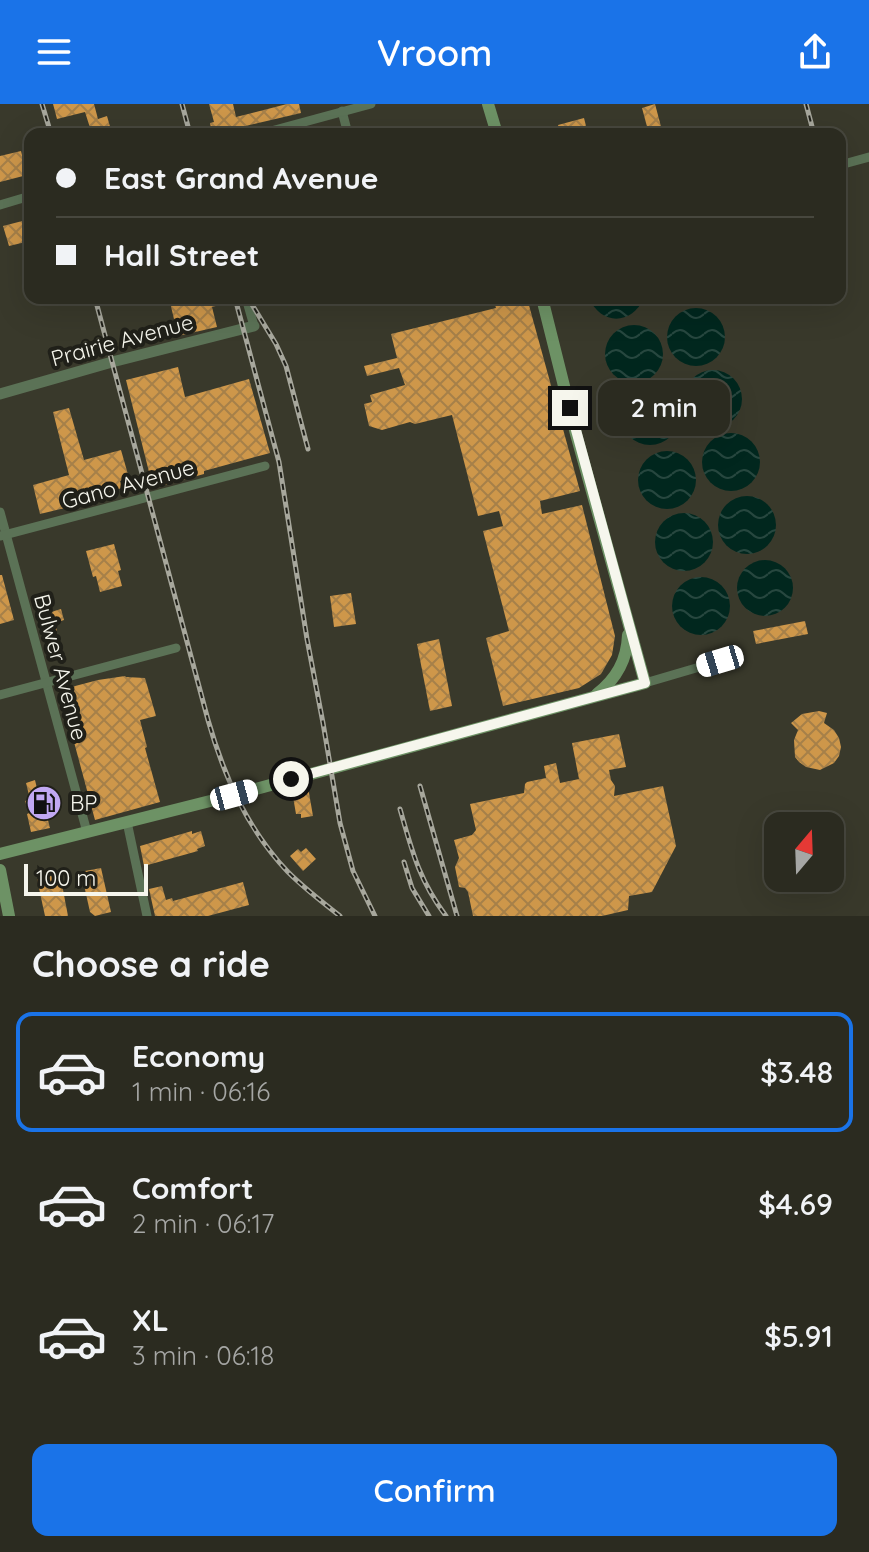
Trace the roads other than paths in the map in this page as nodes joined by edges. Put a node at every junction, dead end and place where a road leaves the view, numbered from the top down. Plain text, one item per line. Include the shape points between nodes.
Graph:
1 (371, 104) edge
2 (488, 104) edge
3 (342, 111) junction
4 (281, 128) edge
5 (346, 128) edge
6 (495, 128) edge
7 (869, 157) edge
8 (846, 163) edge
9 (24, 198) edge
10 (0, 205) edge
11 (248, 304) edge
12 (544, 304) edge
13 (254, 326) joint
14 (0, 394) edge
15 (265, 466) dead end
16 (0, 512) edge
17 (3, 536) edge
18 (628, 628) junction
19 (176, 648) dead end
20 (720, 661) dead end
21 (47, 683) junction
22 (645, 683) junction
23 (0, 695) edge
24 (595, 696) junction
25 (127, 822) junction
26 (87, 832) junction
27 (0, 854) edge
28 (0, 870) edge
29 (9, 916) edge
30 (147, 916) edge

1 - 3 street
2 - 6 main road
3 - 4 street
3 - 5 street
7 - 8 street
9 - 10 street
11 - 13 street
12 - 18 main road
13 - 14 street, Prairie Avenue
15 - 17 street, Gano Avenue
16 - 17 street, Bulwer Avenue
17 - 21 street, Bulwer Avenue
18 - 22 main road
18 - 24 main road via 623,664
19 - 21 street
20 - 22 street
21 - 23 street
21 - 26 street, Bulwer Avenue
22 - 24 main road
24 - 25 main road
25 - 26 main road
25 - 30 street
26 - 27 main road
28 - 29 main road

